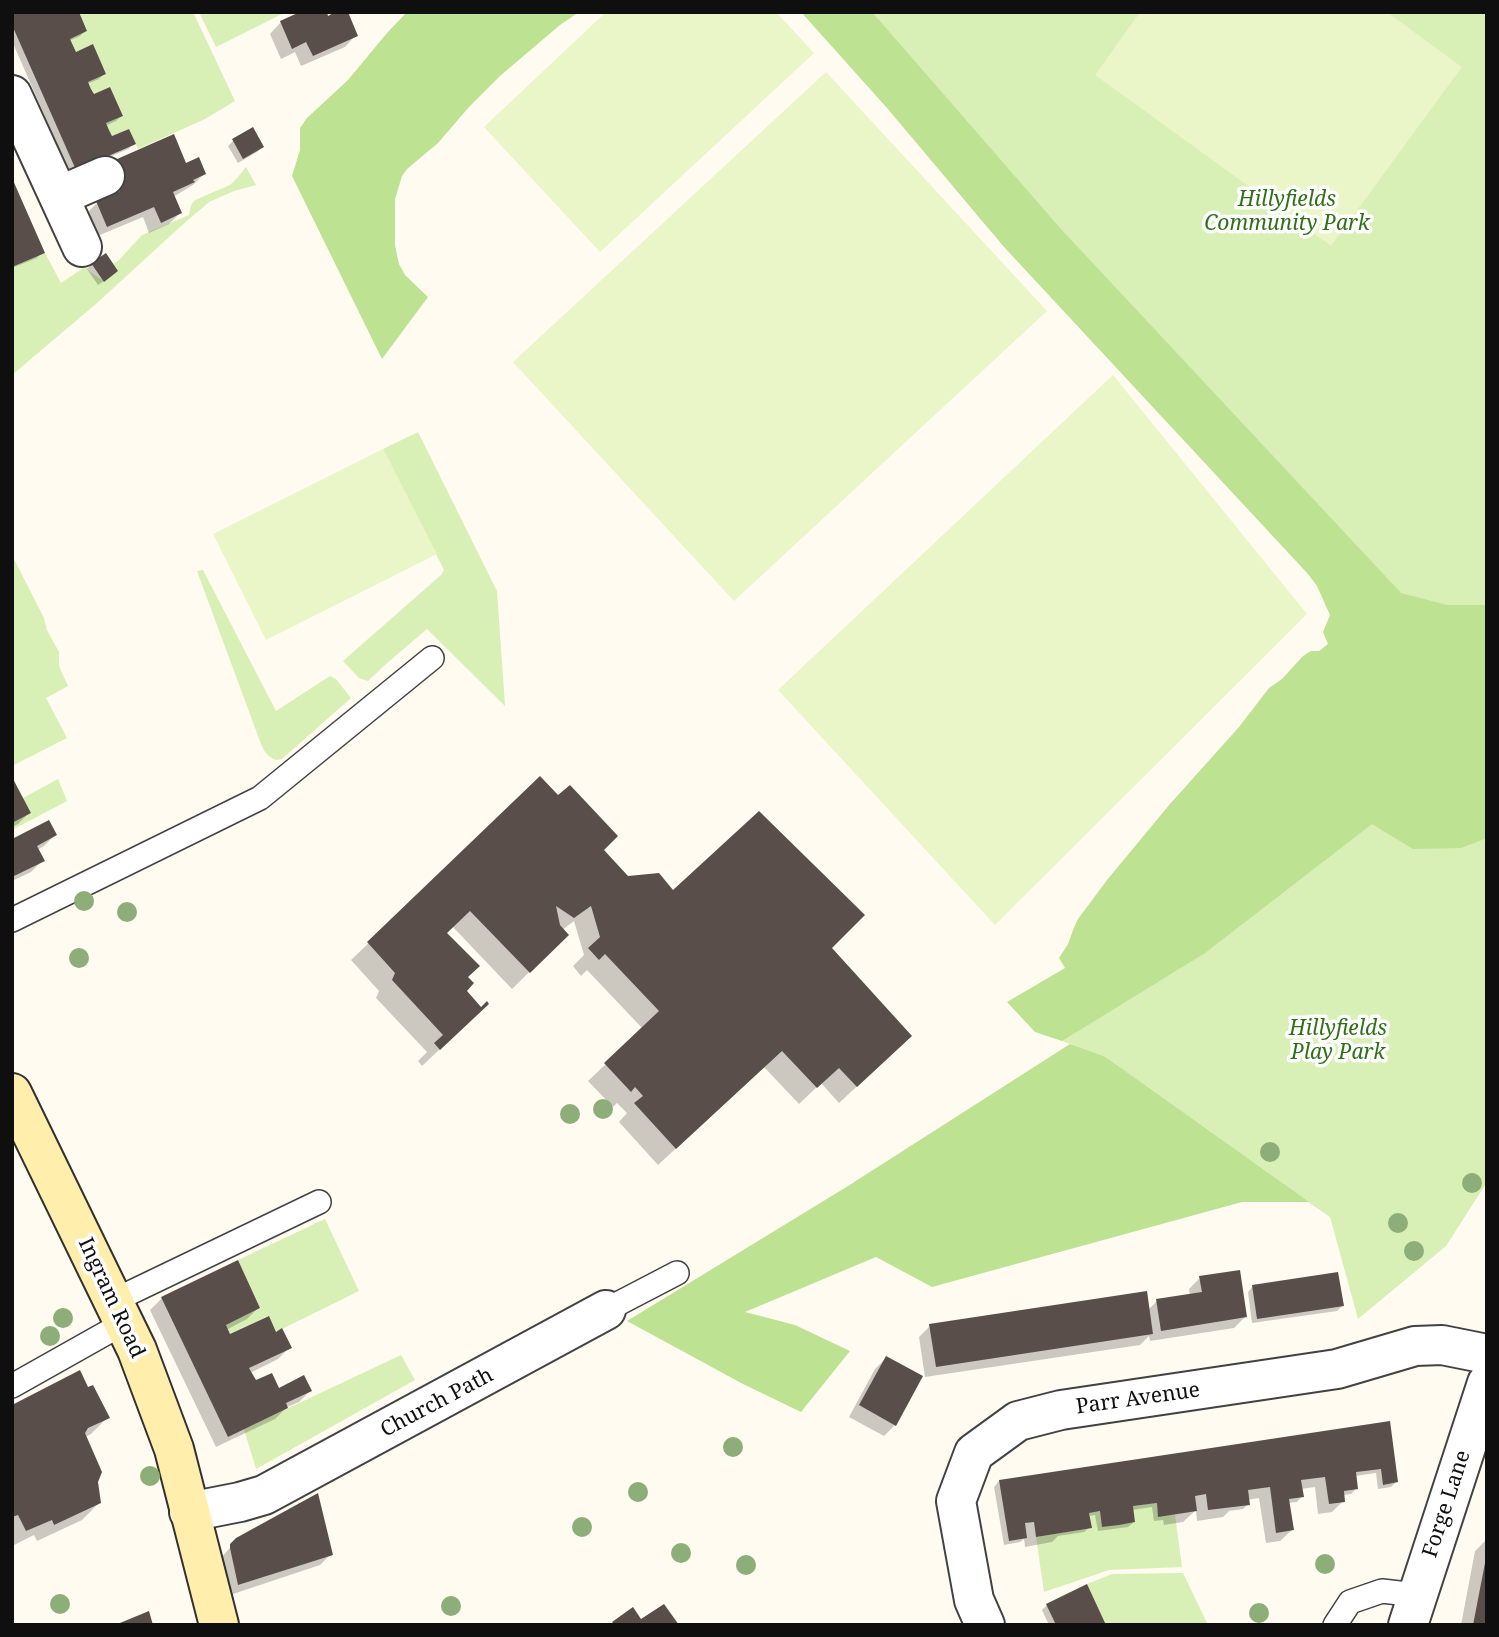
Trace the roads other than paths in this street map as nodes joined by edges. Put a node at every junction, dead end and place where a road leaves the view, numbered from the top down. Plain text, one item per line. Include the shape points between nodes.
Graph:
1 (12, 95) edge
2 (105, 176) dead end
3 (59, 195) junction
4 (82, 247) dead end
5 (432, 658) dead end
6 (12, 920) edge
7 (13, 1098) edge
8 (319, 1202) dead end
9 (677, 1273) dead end
10 (606, 1310) joint
11 (119, 1312) junction
12 (1487, 1354) edge
13 (1487, 1383) edge
14 (12, 1386) edge
15 (189, 1512) junction
16 (1412, 1610) edge
17 (219, 1625) edge
18 (985, 1625) edge
19 (1335, 1625) edge

1 - 3 street
2 - 3 street
3 - 4 street
5 - 6 lane via 260,797
7 - 11 street, Ingram Road
8 - 11 lane
9 - 10 lane, Church Path
10 - 15 street, Church Path via 264,1495
11 - 14 lane
11 - 15 street, Ingram Road via 174,1449
12 - 18 street, Parr Avenue via 1442,1345 1416,1346 1337,1370 1061,1410 1017,1422 974,1453 956,1501 974,1600
13 - 16 street, Forge Lane
15 - 17 street, Ingram Road
16 - 19 lane via 1382,1591 1350,1602

